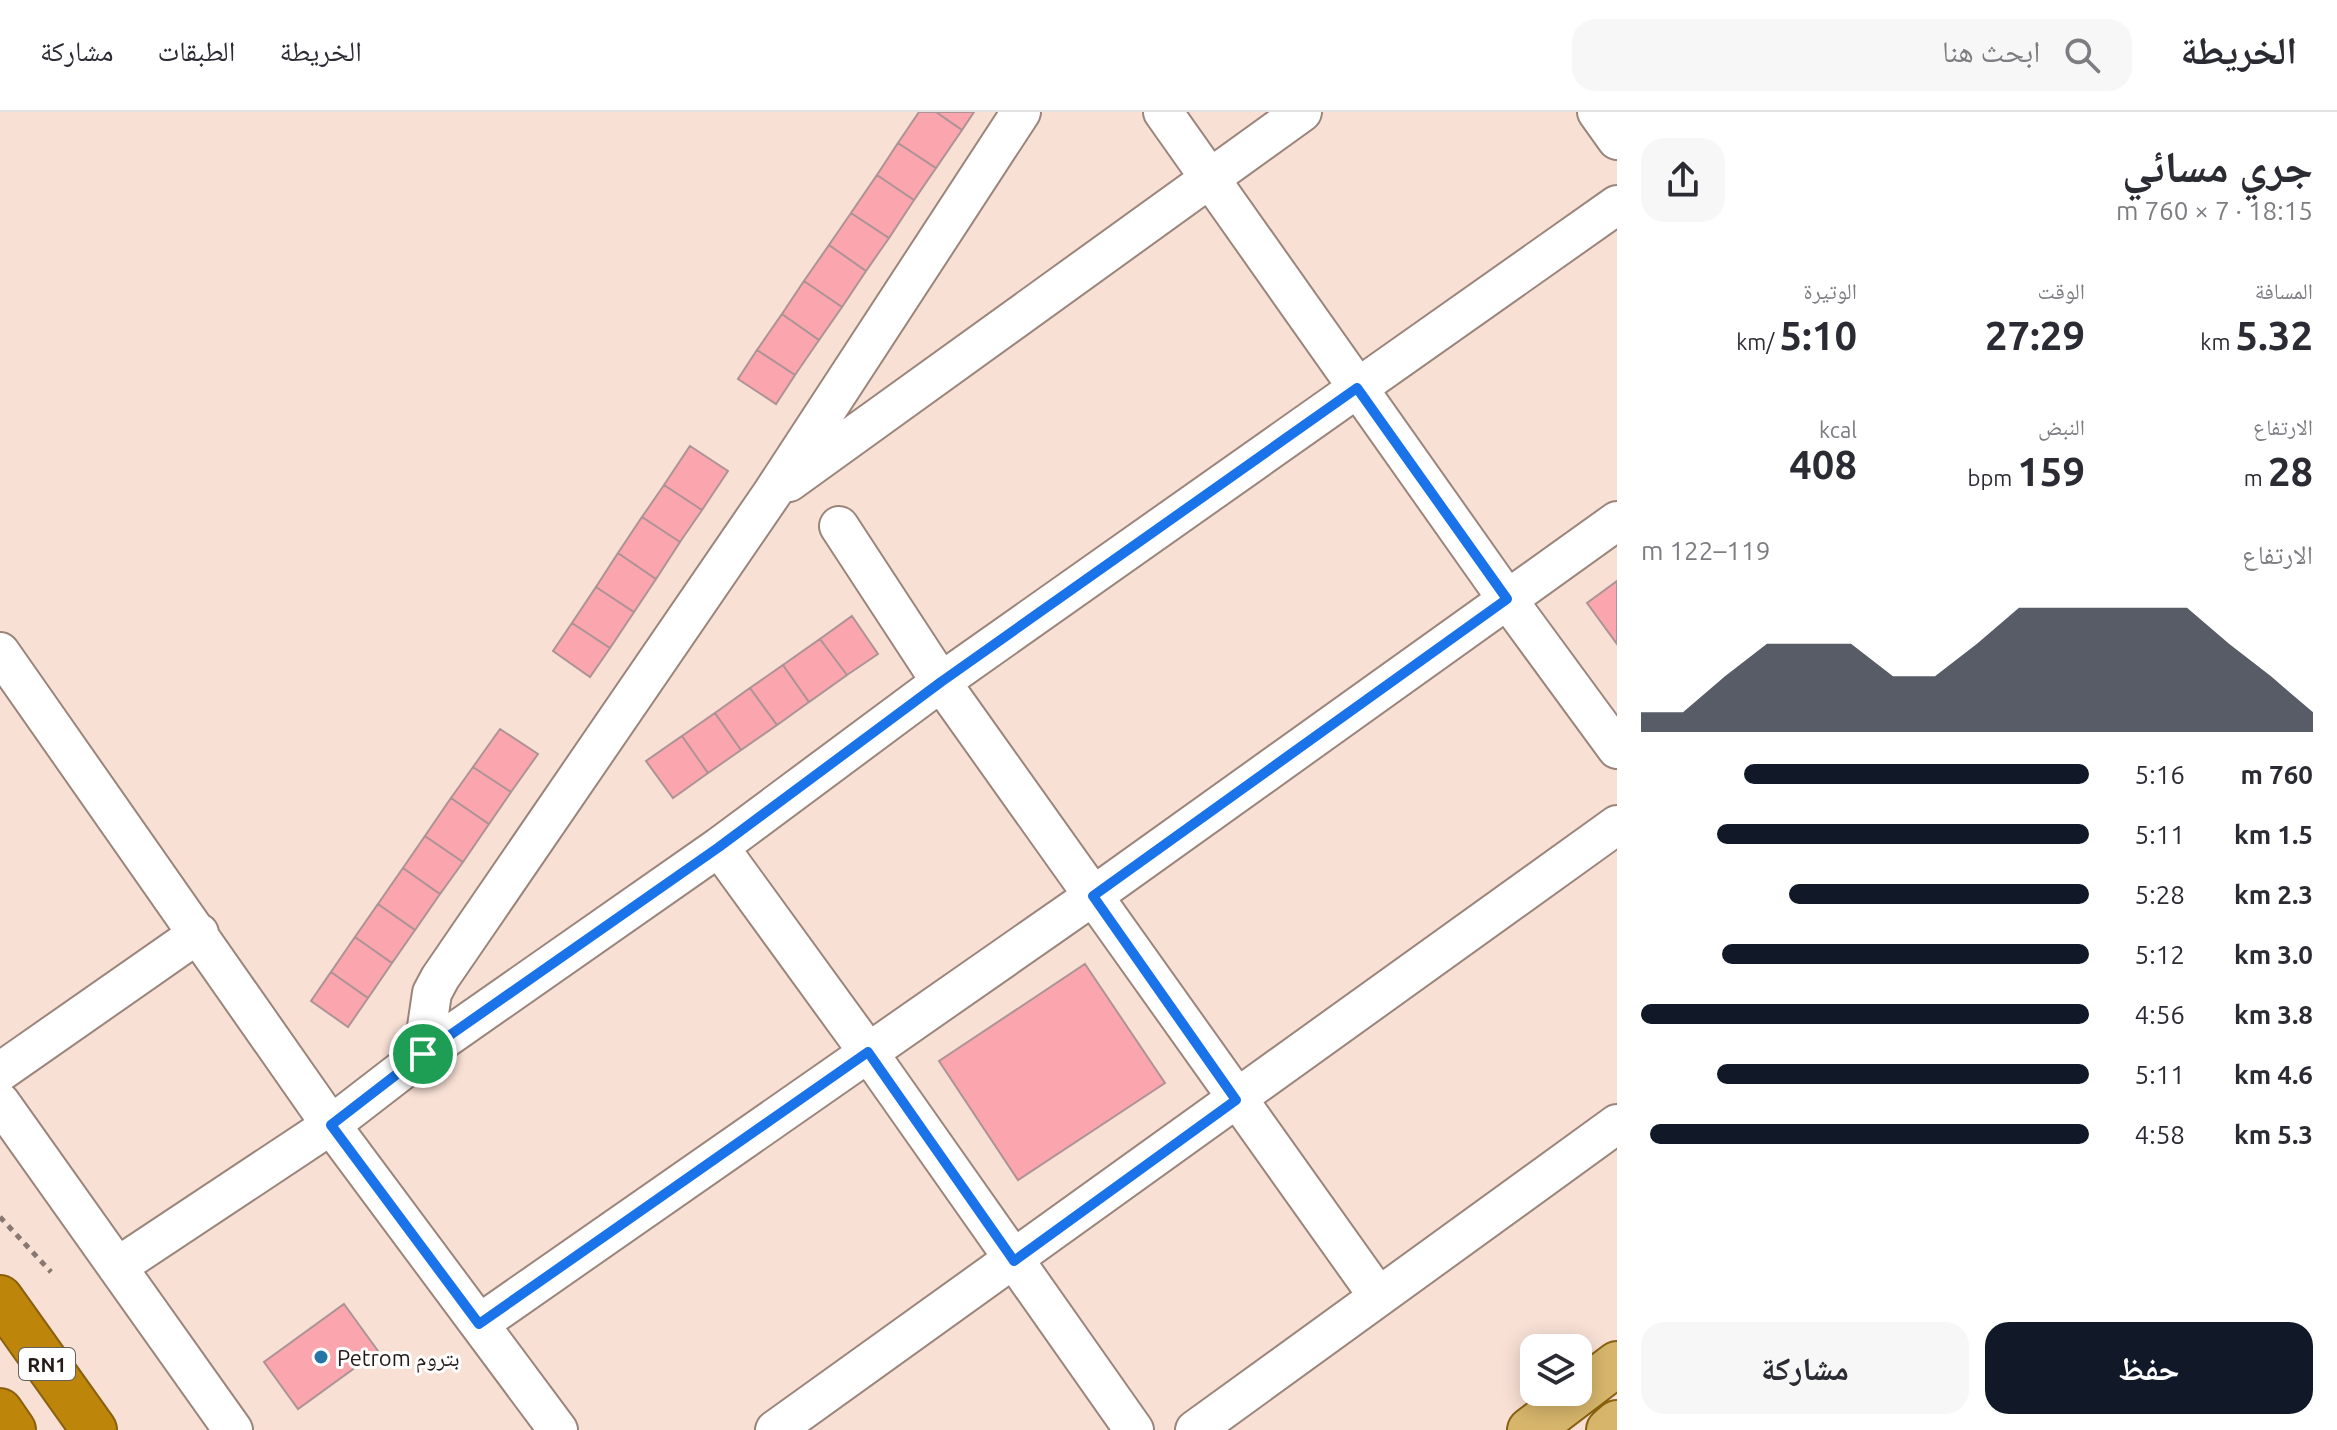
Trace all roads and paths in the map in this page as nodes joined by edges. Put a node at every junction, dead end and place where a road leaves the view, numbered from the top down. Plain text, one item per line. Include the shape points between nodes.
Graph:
1 (1021, 112) edge
2 (1163, 112) edge
3 (1302, 112) edge
4 (1597, 112) edge
5 (1617, 140) edge
6 (1209, 177) junction
7 (1617, 205) edge
8 (1357, 388) junction
9 (773, 492) junction
10 (1617, 521) edge
11 (839, 526) dead end
12 (1507, 599) junction
13 (0, 652) edge
14 (941, 682) junction
15 (1617, 749) edge
16 (1617, 825) edge
17 (719, 847) junction
18 (1093, 896) junction
19 (199, 933) junction
20 (868, 1052) junction
21 (423, 1054) junction
22 (0, 1072) edge
23 (1236, 1100) junction
24 (0, 1102) edge
25 (1617, 1124) edge
26 (331, 1125) junction
27 (0, 1217) edge
28 (1014, 1261) junction
29 (117, 1267) junction
30 (51, 1272) dead end
31 (1378, 1296) junction
32 (0, 1298) edge
33 (479, 1324) junction
34 (1616, 1366) edge
35 (0, 1411) edge
36 (1617, 1423) edge
37 (13, 1430) edge
38 (94, 1430) edge
39 (233, 1430) edge
40 (558, 1430) edge
41 (775, 1430) edge
42 (1134, 1430) edge
43 (1195, 1430) edge
44 (1530, 1430) edge
45 (1609, 1430) edge

1 - 9 street
2 - 6 street
3 - 6 street
4 - 5 street
6 - 8 street
6 - 9 street
7 - 8 street
8 - 12 street
8 - 14 street
9 - 21 street via 440,978 427,1011
10 - 12 street
11 - 14 street
12 - 15 street
12 - 18 street
13 - 19 street
14 - 17 street
14 - 18 street
16 - 23 street
17 - 20 street
17 - 21 street
18 - 20 street
18 - 23 street
19 - 22 street
19 - 26 street
20 - 28 street
20 - 33 street
21 - 26 street
23 - 28 street
23 - 31 street
24 - 29 street
25 - 31 street
26 - 29 street
26 - 33 street
27 - 30 path
28 - 41 street
28 - 42 street
29 - 39 street
31 - 43 street
32 - 38 highway, RN1
33 - 40 street
34 - 44 main road
35 - 37 highway
36 - 45 main road

